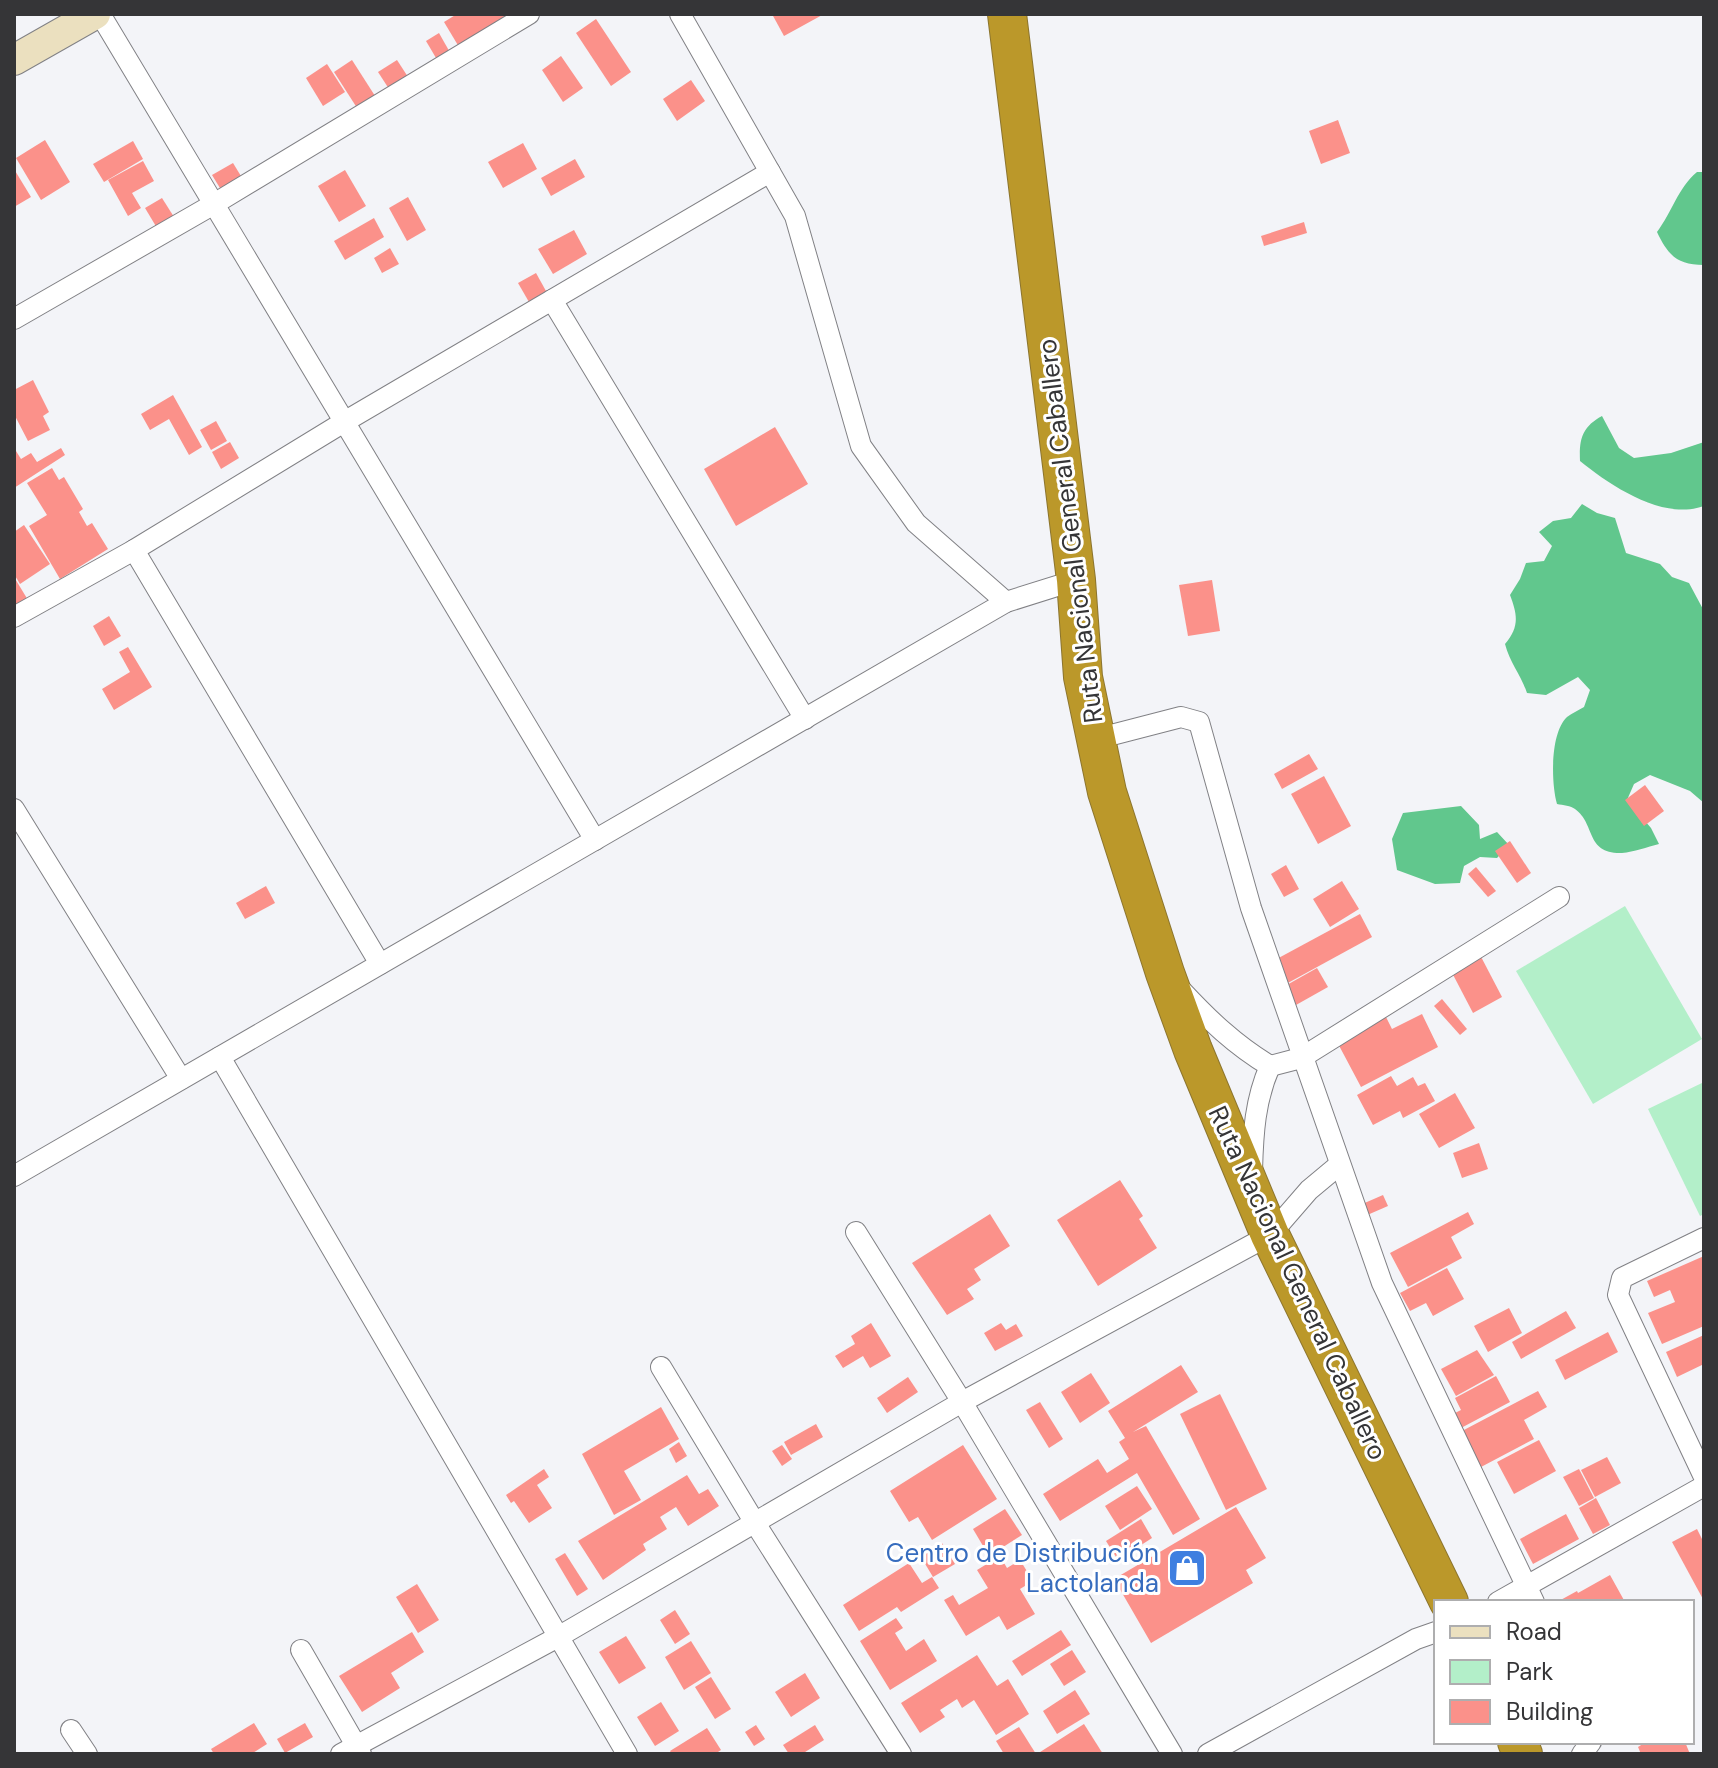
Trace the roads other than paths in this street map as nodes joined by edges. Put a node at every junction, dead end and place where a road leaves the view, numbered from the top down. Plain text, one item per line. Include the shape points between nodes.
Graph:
1 (98, 14) edge
2 (529, 14) edge
3 (680, 14) edge
4 (1007, 14) edge
5 (14, 60) edge
6 (770, 172) junction
7 (214, 204) junction
8 (552, 300) junction
9 (14, 319) edge
10 (344, 422) junction
11 (134, 550) junction
12 (1076, 580) junction
13 (1006, 602) junction
14 (14, 617) edge
15 (805, 719) junction
16 (1096, 739) junction
17 (14, 809) edge
18 (595, 840) junction
19 (1559, 897) dead end
20 (380, 964) junction
21 (1165, 973) junction
22 (220, 1057) junction
23 (1301, 1058) junction
24 (1270, 1066) junction
25 (181, 1079) junction
26 (1339, 1165) junction
27 (14, 1176) edge
28 (1252, 1192) junction
29 (856, 1232) dead end
30 (1270, 1235) junction
31 (1704, 1238) edge
32 (661, 1367) dead end
33 (962, 1402) junction
34 (1704, 1477) edge
35 (1704, 1486) edge
36 (755, 1523) junction
37 (1530, 1594) edge
38 (1448, 1600) edge
39 (1506, 1600) edge
40 (1434, 1633) edge
41 (558, 1637) junction
42 (301, 1650) dead end
43 (71, 1730) dead end
44 (353, 1751) edge
45 (87, 1754) edge
46 (627, 1754) edge
47 (901, 1754) edge
48 (1172, 1754) edge
49 (1208, 1754) edge

1 - 5 street
1 - 7 street
2 - 7 street
3 - 6 street
4 - 12 highway, Ruta Nacional General Caballero
6 - 8 street
6 - 13 street via 795,216 861,446 916,523
7 - 9 street
7 - 10 street
8 - 10 street
8 - 15 street
10 - 11 street
10 - 18 street
11 - 14 street
11 - 20 street
12 - 13 street
12 - 16 highway, Ruta Nacional General Caballero via 1083,677
13 - 15 street
15 - 18 street
16 - 21 highway, Ruta Nacional General Caballero via 1107,792
16 - 23 street via 1181,717 1199,722 1251,908
17 - 25 street
18 - 20 street
19 - 23 street
20 - 22 street
21 - 24 street via 1216,1027
21 - 28 highway, Ruta Nacional General Caballero
22 - 25 street
22 - 41 street
23 - 24 street
23 - 26 street
24 - 28 street via 1253,1130
25 - 27 street
26 - 30 street
26 - 37 street via 1382,1283
28 - 30 highway, Ruta Nacional General Caballero
29 - 33 street
30 - 33 street
30 - 38 highway, Ruta Nacional General Caballero
31 - 34 street via 1622,1278 1618,1295
32 - 36 street
33 - 36 street
33 - 48 street
35 - 37 street
36 - 41 street
36 - 47 street
37 - 39 street
40 - 49 street
41 - 44 street
41 - 46 street
42 - 44 street
43 - 45 street

